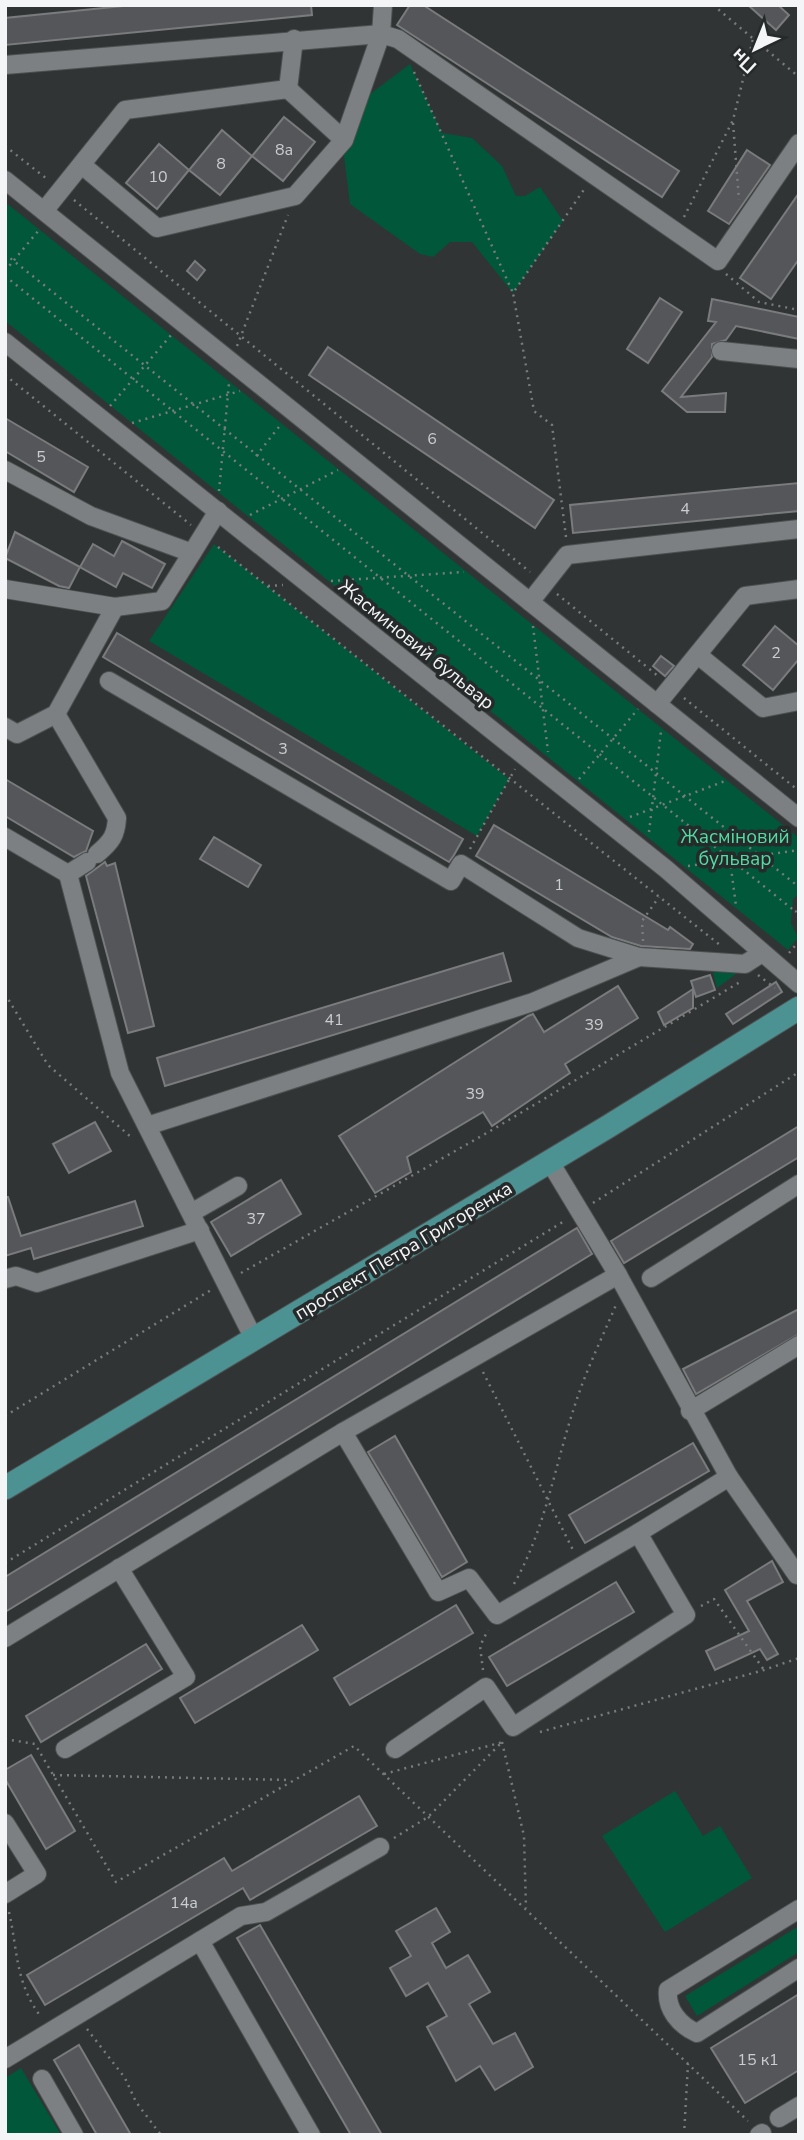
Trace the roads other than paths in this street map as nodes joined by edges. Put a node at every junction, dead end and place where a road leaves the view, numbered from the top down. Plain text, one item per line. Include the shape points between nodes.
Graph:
1 (383, 5) edge
2 (390, 36) junction
3 (294, 39) junction
4 (5, 65) edge
5 (288, 89) junction
6 (344, 140) junction
7 (799, 143) edge
8 (82, 165) junction
9 (5, 180) edge
10 (47, 214) junction
11 (5, 342) edge
12 (721, 351) dead end
13 (799, 359) edge
14 (5, 470) edge
15 (218, 511) junction
16 (799, 529) edge
17 (192, 553) junction
18 (5, 589) edge
19 (799, 589) edge
20 (530, 602) junction
21 (115, 607) junction
22 (698, 655) junction
23 (108, 681) dead end
24 (799, 701) edge
25 (656, 703) junction
26 (56, 714) junction
27 (5, 727) edge
28 (799, 818) edge
29 (5, 837) edge
30 (68, 874) junction
31 (762, 953) junction
32 (641, 957) junction
33 (799, 984) edge
34 (799, 1008) edge
35 (147, 1126) junction
36 (550, 1162) junction
37 (799, 1184) edge
38 (238, 1186) dead end
39 (191, 1213) junction
40 (200, 1230) junction
41 (651, 1278) dead end
42 (5, 1279) edge
43 (621, 1281) junction
44 (254, 1339) junction
45 (799, 1345) edge
46 (690, 1411) junction
47 (343, 1432) junction
48 (729, 1477) junction
49 (5, 1488) edge
50 (638, 1533) junction
51 (119, 1568) junction
52 (797, 1575) edge
53 (5, 1638) edge
54 (65, 1749) dead end
55 (395, 1749) dead end
56 (5, 1823) edge
57 (380, 1847) road end
58 (7, 1902) edge
59 (799, 1909) edge
60 (200, 1941) junction
61 (799, 1968) edge
62 (5, 2059) edge
63 (42, 2079) dead end
64 (799, 2106) edge
65 (779, 2118) dead end
66 (74, 2135) edge
67 (311, 2135) edge

1 - 2 street
2 - 3 street
2 - 6 street
2 - 7 street via 718,261
3 - 4 street
3 - 5 street
5 - 6 street
5 - 8 street via 125,110
6 - 8 street via 295,195 157,228
8 - 10 street
9 - 10 street
10 - 20 street
11 - 15 street, Жасминовий бульвар
12 - 13 street
14 - 17 street via 91,516
15 - 17 street
15 - 31 street, Жасминовий бульвар via 667,869
16 - 20 street via 567,555
17 - 21 street via 162,601
18 - 21 street
19 - 22 street via 745,596
20 - 25 street
21 - 26 street
22 - 24 street via 763,708
22 - 25 street
23 - 32 street via 451,881 461,864 578,938
25 - 28 street
26 - 27 street via 18,734
26 - 30 street via 117,818 111,842
29 - 30 street
30 - 35 street via 120,1073
31 - 32 street via 750,969
31 - 33 street, Жасминовий бульвар
32 - 35 street via 533,1002
34 - 36 main road, проспект Петра Григоренка via 603,1121
35 - 39 street
36 - 43 street
36 - 44 main road, проспект Петра Григоренка
37 - 41 street
38 - 39 street
39 - 40 street
40 - 42 street via 37,1283 16,1276
40 - 44 street
43 - 46 street
43 - 47 street
44 - 49 main road, проспект Петра Григоренка
45 - 46 street
46 - 48 street
47 - 50 street via 438,1591 468,1578 496,1615
47 - 51 street
48 - 50 street
48 - 52 street
50 - 55 street via 687,1615 519,1733 486,1687
51 - 53 street
51 - 54 street via 186,1677
56 - 58 street via 37,1874
57 - 60 street via 266,1912 241,1916
59 - 61 street via 668,1990 667,2002 683,2027 697,2033
60 - 62 street
60 - 67 street
63 - 66 street
64 - 65 street

